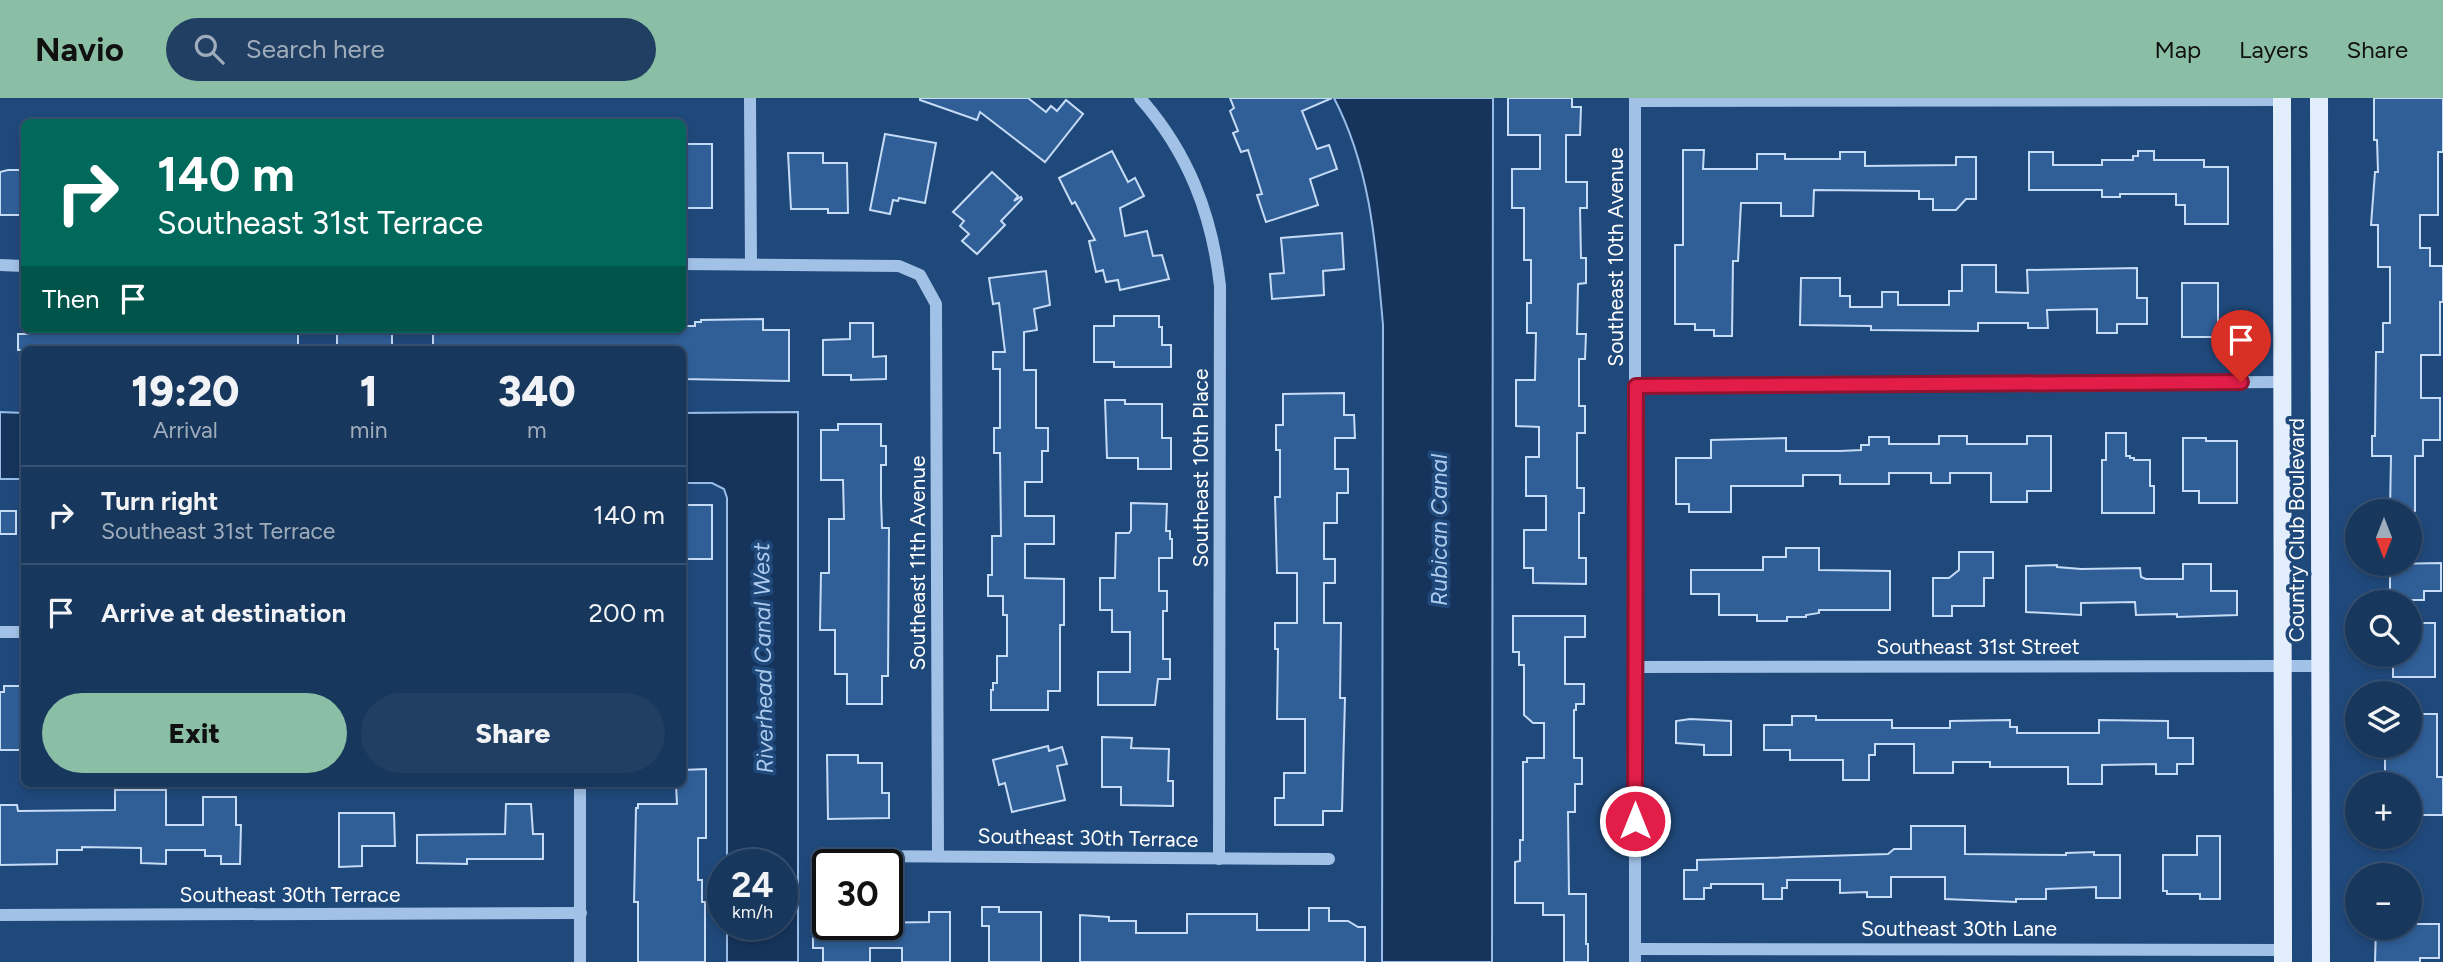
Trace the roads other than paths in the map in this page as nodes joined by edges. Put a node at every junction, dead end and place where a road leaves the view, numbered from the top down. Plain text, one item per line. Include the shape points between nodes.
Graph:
1 (750, 98) edge
2 (1140, 98) edge
3 (2319, 98) edge
4 (1635, 99) edge
5 (2282, 99) edge
6 (686, 264) edge
7 (751, 264) junction
8 (0, 265) edge
9 (21, 265) edge
10 (2282, 382) junction
11 (1636, 386) junction
12 (0, 632) edge
13 (21, 632) edge
14 (2283, 666) junction
15 (2320, 666) junction
16 (1635, 667) junction
17 (580, 787) edge
18 (903, 855) edge
19 (938, 855) junction
20 (1219, 859) junction
21 (1329, 859) dead end
22 (581, 913) junction
23 (0, 915) edge
24 (1635, 956) edge
25 (2283, 956) edge
26 (580, 962) edge
27 (2321, 962) edge

1 - 7 street
2 - 20 street, Southeast 10th Place via 1168,132 1193,177 1211,229 1220,286
3 - 15 main road, Country Club Boulevard
4 - 5 street
4 - 11 street, Southeast 10th Avenue
5 - 10 main road, Country Club Boulevard
6 - 7 street
7 - 19 street, Southeast 11th Avenue via 899,266 920,275 936,304
8 - 9 street
10 - 11 street
10 - 14 main road, Country Club Boulevard
11 - 16 street, Southeast 10th Avenue
12 - 13 street
14 - 15 street, Southeast 31st Street
14 - 16 street, Southeast 31st Street
14 - 25 main road, Country Club Boulevard
15 - 27 main road, Country Club Boulevard
16 - 24 street, Southeast 10th Avenue
17 - 22 street
18 - 19 street, Southeast 30th Terrace
19 - 20 street, Southeast 30th Terrace
20 - 21 street, Southeast 30th Terrace
22 - 23 street, Southeast 30th Terrace
22 - 26 street
24 - 25 street, Southeast 30th Lane

